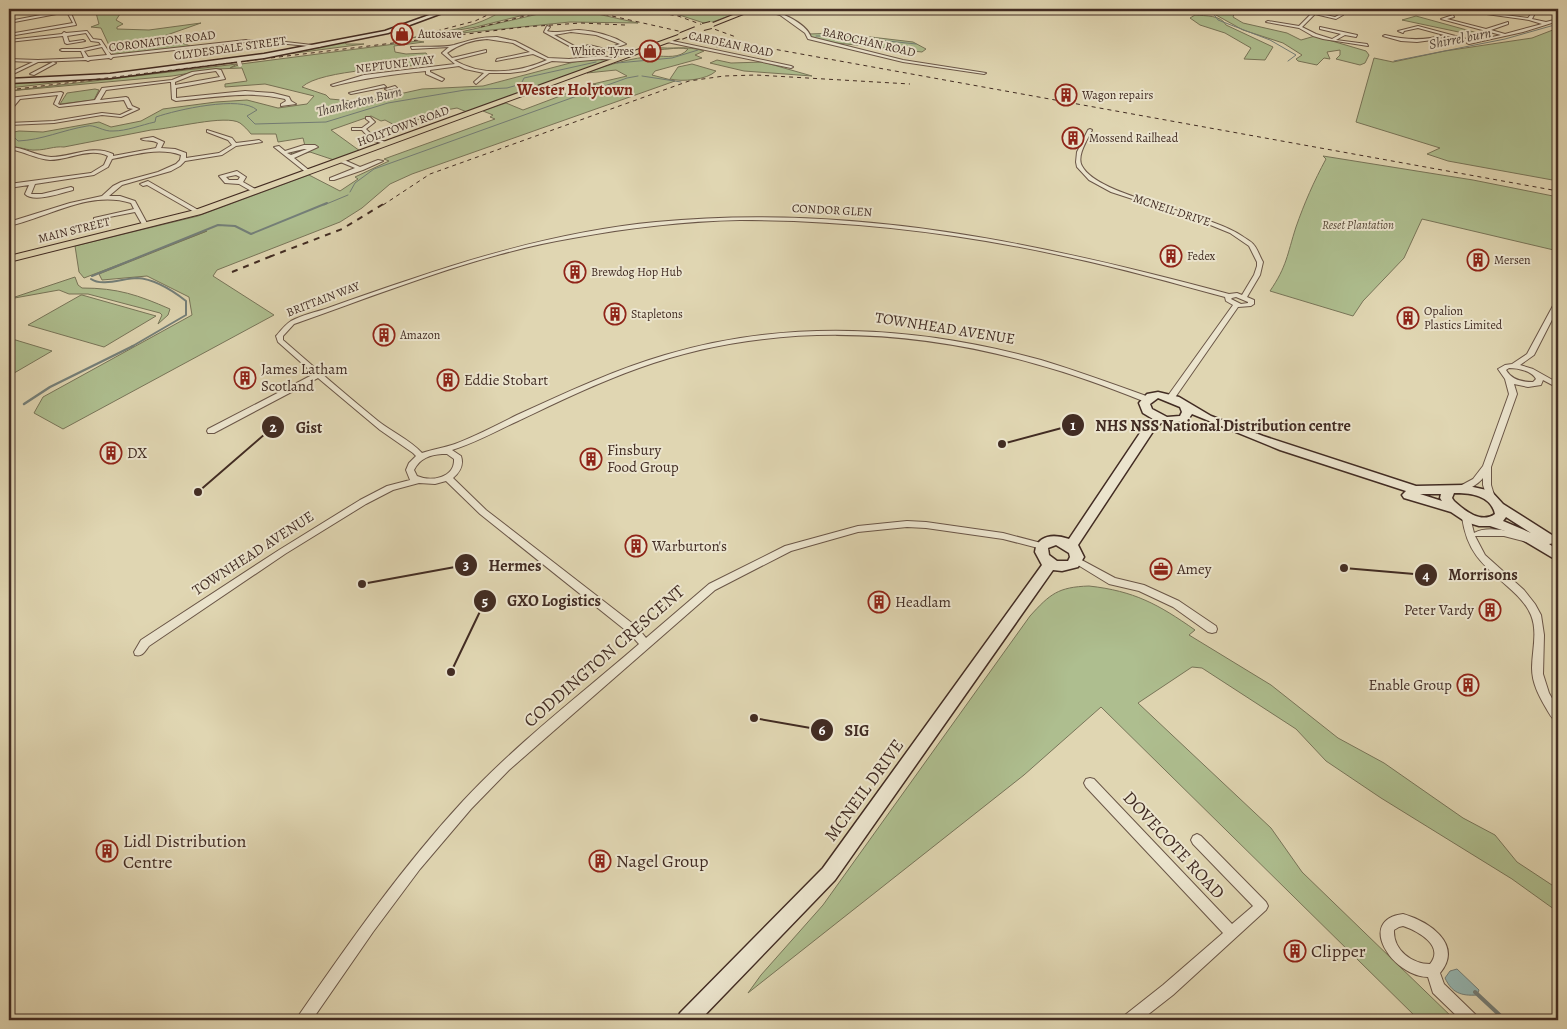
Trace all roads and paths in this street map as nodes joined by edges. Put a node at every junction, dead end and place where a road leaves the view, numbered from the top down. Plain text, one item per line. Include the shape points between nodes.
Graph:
1 (24, 9) edge
2 (76, 9) edge
3 (450, 9) edge
4 (753, 9) edge
5 (761, 9) edge
6 (1293, 9) edge
7 (1318, 9) edge
8 (1355, 9) edge
9 (1386, 9) edge
10 (1519, 9) edge
11 (1548, 9) edge
12 (1266, 10) edge
13 (1362, 10) edge
14 (68, 11) junction
15 (9, 12) edge
16 (1468, 12) dead end
17 (1313, 13) junction
18 (1409, 13) dead end
19 (1558, 13) edge
20 (1341, 15) dead end
21 (1453, 16) dead end
22 (32, 18) junction
23 (1529, 19) junction
24 (1558, 20) edge
25 (9, 22) edge
26 (1268, 22) dead end
27 (1507, 23) dead end
28 (1548, 24) junction
29 (548, 27) dead end
30 (1300, 27) junction
31 (1321, 28) dead end
32 (605, 30) dead end
33 (1486, 30) junction
34 (1404, 32) dead end
35 (64, 33) junction
36 (599, 33) junction
37 (550, 34) junction
38 (1345, 34) junction
39 (9, 35) edge
40 (1448, 35) junction
41 (1506, 35) junction
42 (519, 36) dead end
43 (1356, 36) dead end
44 (1385, 36) dead end
45 (1334, 39) junction
46 (504, 40) junction
47 (9, 41) edge
48 (83, 41) dead end
49 (260, 41) junction
50 (668, 41) junction
51 (598, 43) dead end
52 (1366, 44) dead end
53 (103, 46) junction
54 (319, 46) junction
55 (451, 46) junction
56 (589, 46) junction
57 (412, 48) dead end
58 (240, 49) dead end
59 (62, 50) dead end
60 (82, 50) junction
61 (577, 50) junction
62 (485, 51) dead end
63 (534, 54) junction
64 (592, 57) junction
65 (111, 58) junction
66 (452, 59) junction
67 (618, 59) junction
68 (9, 60) edge
69 (88, 60) junction
70 (497, 60) dead end
71 (551, 60) junction
72 (36, 62) junction
73 (56, 62) junction
74 (460, 64) junction
75 (791, 67) dead end
76 (428, 71) junction
77 (488, 72) junction
78 (984, 73) dead end
79 (32, 74) dead end
80 (9, 75) edge
81 (373, 77) junction
82 (432, 80) dead end
83 (488, 80) dead end
84 (9, 81) edge
85 (173, 84) junction
86 (333, 85) dead end
87 (395, 87) dead end
88 (387, 88) junction
89 (351, 93) dead end
90 (9, 98) edge
91 (19, 98) junction
92 (97, 101) junction
93 (290, 102) dead end
94 (20, 109) dead end
95 (9, 110) edge
96 (368, 118) dead end
97 (9, 124) edge
98 (354, 129) dead end
99 (363, 129) junction
100 (1090, 130) dead end
101 (209, 131) dead end
102 (143, 139) dead end
103 (259, 142) dead end
104 (386, 144) junction
105 (235, 145) junction
106 (277, 147) dead end
107 (9, 148) edge
108 (158, 149) junction
109 (286, 152) junction
110 (290, 157) junction
111 (110, 158) junction
112 (184, 160) junction
113 (340, 160) junction
114 (380, 161) dead end
115 (361, 169) junction
116 (308, 172) junction
117 (332, 179) dead end
118 (34, 182) junction
119 (240, 182) dead end
120 (143, 184) dead end
121 (9, 186) edge
122 (71, 189) dead end
123 (255, 191) junction
124 (104, 197) junction
125 (137, 210) junction
126 (198, 212) junction
127 (96, 219) dead end
128 (9, 224) edge
129 (145, 226) junction
130 (9, 259) edge
131 (432, 273) joint
132 (1229, 296) junction
133 (1244, 296) junction
134 (1558, 302) edge
135 (1236, 305) junction
136 (1530, 355) junction
137 (1514, 366) junction
138 (318, 374) junction
139 (1535, 374) junction
140 (1509, 379) junction
141 (1532, 385) junction
142 (1558, 387) edge
143 (1513, 394) junction
144 (1171, 397) junction
145 (1146, 399) junction
146 (1185, 414) junction
147 (1159, 419) junction
148 (211, 431) dead end
149 (481, 436) junction
150 (442, 451) junction
151 (420, 456) junction
152 (459, 462) junction
153 (1487, 467) junction
154 (410, 474) junction
155 (447, 477) junction
156 (417, 481) junction
157 (390, 488) junction
158 (1463, 488) junction
159 (1450, 490) junction
160 (1495, 503) junction
161 (1454, 509) junction
162 (1466, 517) junction
163 (1489, 522) junction
164 (1476, 538) junction
165 (1533, 540) junction
166 (1042, 546) junction
167 (1071, 546) junction
168 (1558, 546) edge
169 (1558, 556) edge
170 (1076, 560) junction
171 (1050, 564) junction
172 (1212, 629) dead end
173 (645, 644) junction
174 (139, 652) dead end
175 (1558, 717) edge
176 (1090, 783) dead end
177 (1197, 840) dead end
178 (1231, 932) junction
179 (1433, 971) junction
180 (304, 1020) edge
181 (687, 1020) edge
182 (1130, 1020) edge
183 (1471, 1020) edge

1 - 15 street
1 - 22 street
2 - 14 street
3 - 54 street, CLYDESDALE STREET via 394,30
4 - 50 main road, bridge
5 - 78 street, BAROCHAN ROAD via 781,14 807,32 809,38 903,61
6 - 12 street via 1288,13
7 - 17 street
8 - 13 street
9 - 18 street
10 - 23 street via 1534,14
11 - 19 street
14 - 22 street
14 - 39 street via 74,24
16 - 23 street
17 - 20 street via 1334,19
17 - 30 street
21 - 33 street via 1443,19
22 - 25 street
23 - 28 street
24 - 28 street
26 - 30 street
27 - 33 street
28 - 41 street
29 - 37 street via 545,31
30 - 45 street
31 - 38 street
32 - 36 street
33 - 41 street
34 - 40 street via 1400,31 1416,27
35 - 47 street
35 - 48 street via 67,43
35 - 53 street via 87,32 90,38 100,41
36 - 37 street via 567,31
36 - 56 street via 624,44 605,50
37 - 61 street
38 - 43 street
38 - 45 street
40 - 41 street via 1471,42
40 - 44 street via 1413,41
42 - 46 street
45 - 52 street via 1359,47
46 - 55 street via 478,40
46 - 63 street
49 - 54 street, CORONATION ROAD
49 - 58 street via 238,44
49 - 65 street, CORONATION ROAD
50 - 67 main road, HOLYTOWN ROAD
50 - 75 street, CARDEAN ROAD
51 - 56 street
53 - 60 street
53 - 65 street
54 - 84 street, CLYDESDALE STREET via 239,62 110,76
55 - 57 street
55 - 66 street via 444,53
56 - 61 street
59 - 60 street
60 - 69 street
61 - 64 street
62 - 66 street
63 - 70 street
63 - 71 street
64 - 67 street
64 - 71 street
65 - 69 street, CORONATION ROAD
66 - 74 street
67 - 104 main road, HOLYTOWN ROAD
68 - 72 street, CORONATION ROAD
69 - 73 street, CORONATION ROAD
71 - 77 street via 537,66
72 - 73 street, CORONATION ROAD
72 - 80 street
73 - 79 street
74 - 76 street, NEPTUNE WAY
74 - 77 street via 474,71
76 - 81 street, NEPTUNE WAY via 386,73
76 - 82 street via 440,79
77 - 83 street via 478,81
81 - 86 street, NEPTUNE WAY
81 - 88 street
85 - 85 street via 194,73 214,70 219,71 223,78
85 - 92 street via 104,89
85 - 93 street via 176,100 264,92 287,98
87 - 88 street
88 - 89 street
90 - 91 street
91 - 92 street via 61,93 56,104 59,106
91 - 95 street
92 - 97 street via 126,98 130,107 137,109 121,116 102,114 54,122
94 - 95 street
96 - 99 street via 374,122
98 - 99 street
99 - 104 street via 373,139
100 - 133 street, MCNEIL DRIVE via 1078,164 1094,182 1118,193 1216,224 1246,241 1260,262 1257,275
101 - 105 street via 230,139
102 - 108 street via 153,138 161,142
103 - 105 street
104 - 113 main road, HOLYTOWN ROAD
105 - 112 street via 220,154
106 - 109 street
107 - 111 street via 27,150 41,158 100,152 111,155
108 - 111 street
108 - 112 street via 177,150 184,154
109 - 110 street
109 - 110 street via 315,147
110 - 116 street
111 - 118 street via 106,166 92,174
112 - 124 street via 166,171 123,182
113 - 115 street
113 - 116 main road, HOLYTOWN ROAD
114 - 115 street
115 - 117 street
116 - 123 main road, HOLYTOWN ROAD
118 - 121 street
118 - 122 street via 30,196
119 - 123 street
120 - 126 street via 148,183
123 - 126 main road, HOLYTOWN ROAD
124 - 125 street via 126,199 133,202
124 - 128 street
125 - 127 street
125 - 129 street
126 - 129 main road, HOLYTOWN ROAD
129 - 130 main road, MAIN STREET
131 - 132 street, CONDOR GLEN via 501,252 629,227 684,221 806,218 912,227 974,238 1124,268
131 - 138 street, BRITTAIN WAY via 292,322 284,328 280,341
132 - 133 street, CONDOR GLEN
132 - 135 street via 1230,302
133 - 135 street via 1252,301 1251,304
134 - 136 street
135 - 144 street
136 - 137 street
136 - 139 street
137 - 139 street
137 - 140 street via 1502,369
138 - 148 street
138 - 151 street, BRITTAIN WAY
139 - 141 street via 1539,382
139 - 142 street
140 - 141 street
140 - 143 street
141 - 142 street
141 - 143 street
143 - 153 street
144 - 145 street via 1157,395
144 - 146 street
145 - 147 street via 1147,411
145 - 149 street, TOWNHEAD AVENUE via 1062,369 996,351 917,337 864,332 773,335 699,348 626,370
146 - 147 street via 1172,421
146 - 159 street via 1391,483 1416,490
146 - 161 street
147 - 167 street via 1150,426
149 - 150 street, TOWNHEAD AVENUE
149 - 152 street, TOWNHEAD AVENUE via 463,451
150 - 151 street
150 - 152 street via 454,454
151 - 154 street via 412,465
152 - 155 street
153 - 158 street via 1476,480
153 - 160 street via 1487,485
154 - 156 street
154 - 157 street, TOWNHEAD AVENUE
155 - 156 street via 430,482
155 - 173 street via 484,512 633,630
156 - 157 street, TOWNHEAD AVENUE
157 - 174 street, TOWNHEAD AVENUE via 282,552 145,643
158 - 159 street
158 - 160 street via 1478,491
159 - 161 street via 1446,498
160 - 163 street via 1501,516
160 - 168 street
161 - 162 street
162 - 163 street
162 - 164 street via 1468,531
163 - 164 street
163 - 165 street
164 - 165 street via 1504,533
164 - 175 street via 1485,561 1535,613 1540,628 1537,671 1544,696
165 - 169 street
166 - 167 street, CODDINGTON CRESCENT via 1053,540
166 - 171 street via 1041,553
166 - 173 street, CODDINGTON CRESCENT via 1003,536 926,525 847,531 788,548 712,587
167 - 170 street
170 - 171 street via 1064,567
170 - 172 street via 1112,580 1141,588 1176,604
171 - 181 street, MCNEIL DRIVE via 828,874
173 - 180 street, CODDINGTON CRESCENT via 505,766 467,805 368,927
176 - 178 street, DOVECOTE ROAD
177 - 178 street, DOVECOTE ROAD via 1262,906
178 - 182 street, DOVECOTE ROAD
179 - 179 street via 1415,969 1394,952 1387,934 1388,927 1396,921 1412,921 1432,934 1442,957 1441,964
179 - 183 street via 1438,988

